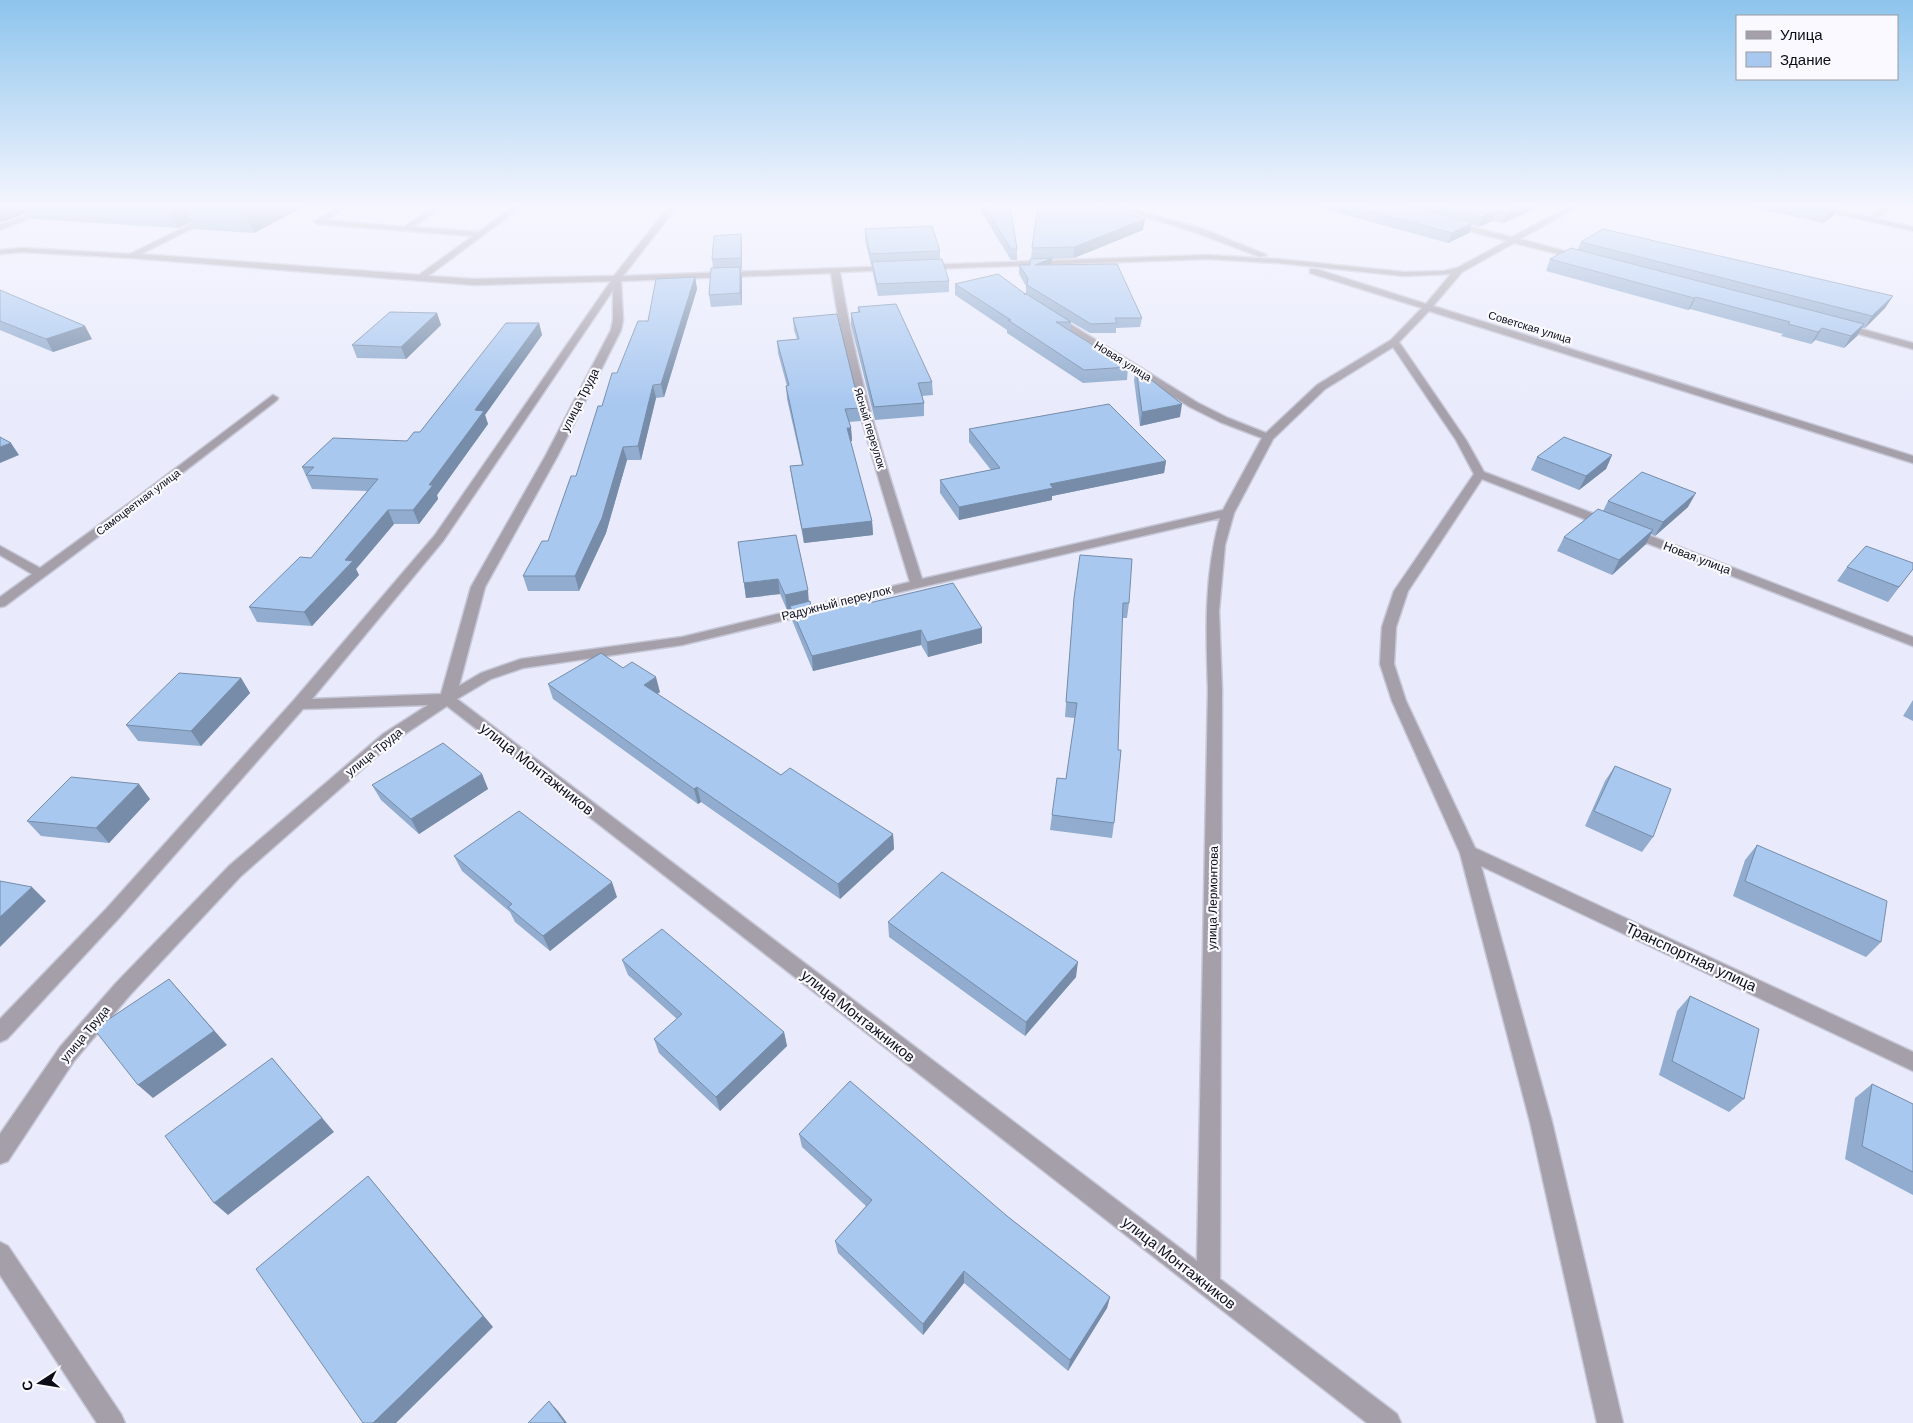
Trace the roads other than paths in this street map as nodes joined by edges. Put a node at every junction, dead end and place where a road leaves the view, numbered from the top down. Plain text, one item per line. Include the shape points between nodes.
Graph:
1 (324, 271) edge
2 (429, 271) edge
3 (622, 271) edge
4 (797, 271) edge
5 (835, 271) edge
6 (1313, 271) edge
7 (1381, 271) edge
8 (1448, 271) edge
9 (1458, 271) edge
10 (617, 278) junction
11 (419, 279) junction
12 (1427, 308) junction
13 (1047, 314) edge
14 (1827, 323) edge
15 (1394, 342) junction
16 (1913, 346) edge
17 (273, 398) dead end
18 (1268, 438) junction
19 (1913, 460) edge
20 (1480, 474) junction
21 (1228, 512) junction
22 (0, 550) edge
23 (41, 574) junction
24 (917, 584) junction
25 (0, 603) edge
26 (1913, 642) edge
27 (447, 699) junction
28 (299, 704) junction
29 (1468, 853) junction
30 (0, 1033) edge
31 (1913, 1062) edge
32 (0, 1154) edge
33 (0, 1254) edge
34 (1208, 1285) junction
35 (112, 1423) edge
36 (1388, 1423) edge
37 (1610, 1423) edge

1 - 11 street
2 - 11 street
3 - 10 street
4 - 10 street
5 - 24 street, Ясный переулок via 840,316 859,393
6 - 12 street, Советская улица
7 - 8 street via 1404,274
9 - 12 street, улица Лермонтова
10 - 11 street via 501,283
10 - 27 street, улица Труда via 616,330 552,455 478,587
10 - 28 street via 439,538
12 - 15 street, улица Лермонтова
12 - 19 street, Советская улица
13 - 18 street, Новая улица via 1194,405
14 - 16 street
15 - 18 street, улица Лермонтова via 1320,387
15 - 20 street via 1461,440
17 - 23 street, Самоцветная улица
18 - 21 street, улица Лермонтова
20 - 26 street, Новая улица
20 - 29 street via 1401,591 1389,627 1387,664 1399,701
21 - 24 street, Радужный переулок
21 - 34 street, улица Лермонтова via 1219,545 1212,611 1215,690
22 - 23 street
23 - 25 street, Самоцветная улица
24 - 27 street, Радужный переулок via 682,641 521,664 486,676
27 - 28 street
27 - 32 street, улица Труда via 388,738 235,871 123,989 67,1054
27 - 34 street, улица Монтажников
28 - 30 street via 113,913
29 - 31 street, Транспортная улица
29 - 37 street via 1541,1122
33 - 35 street
34 - 36 street, улица Монтажников

